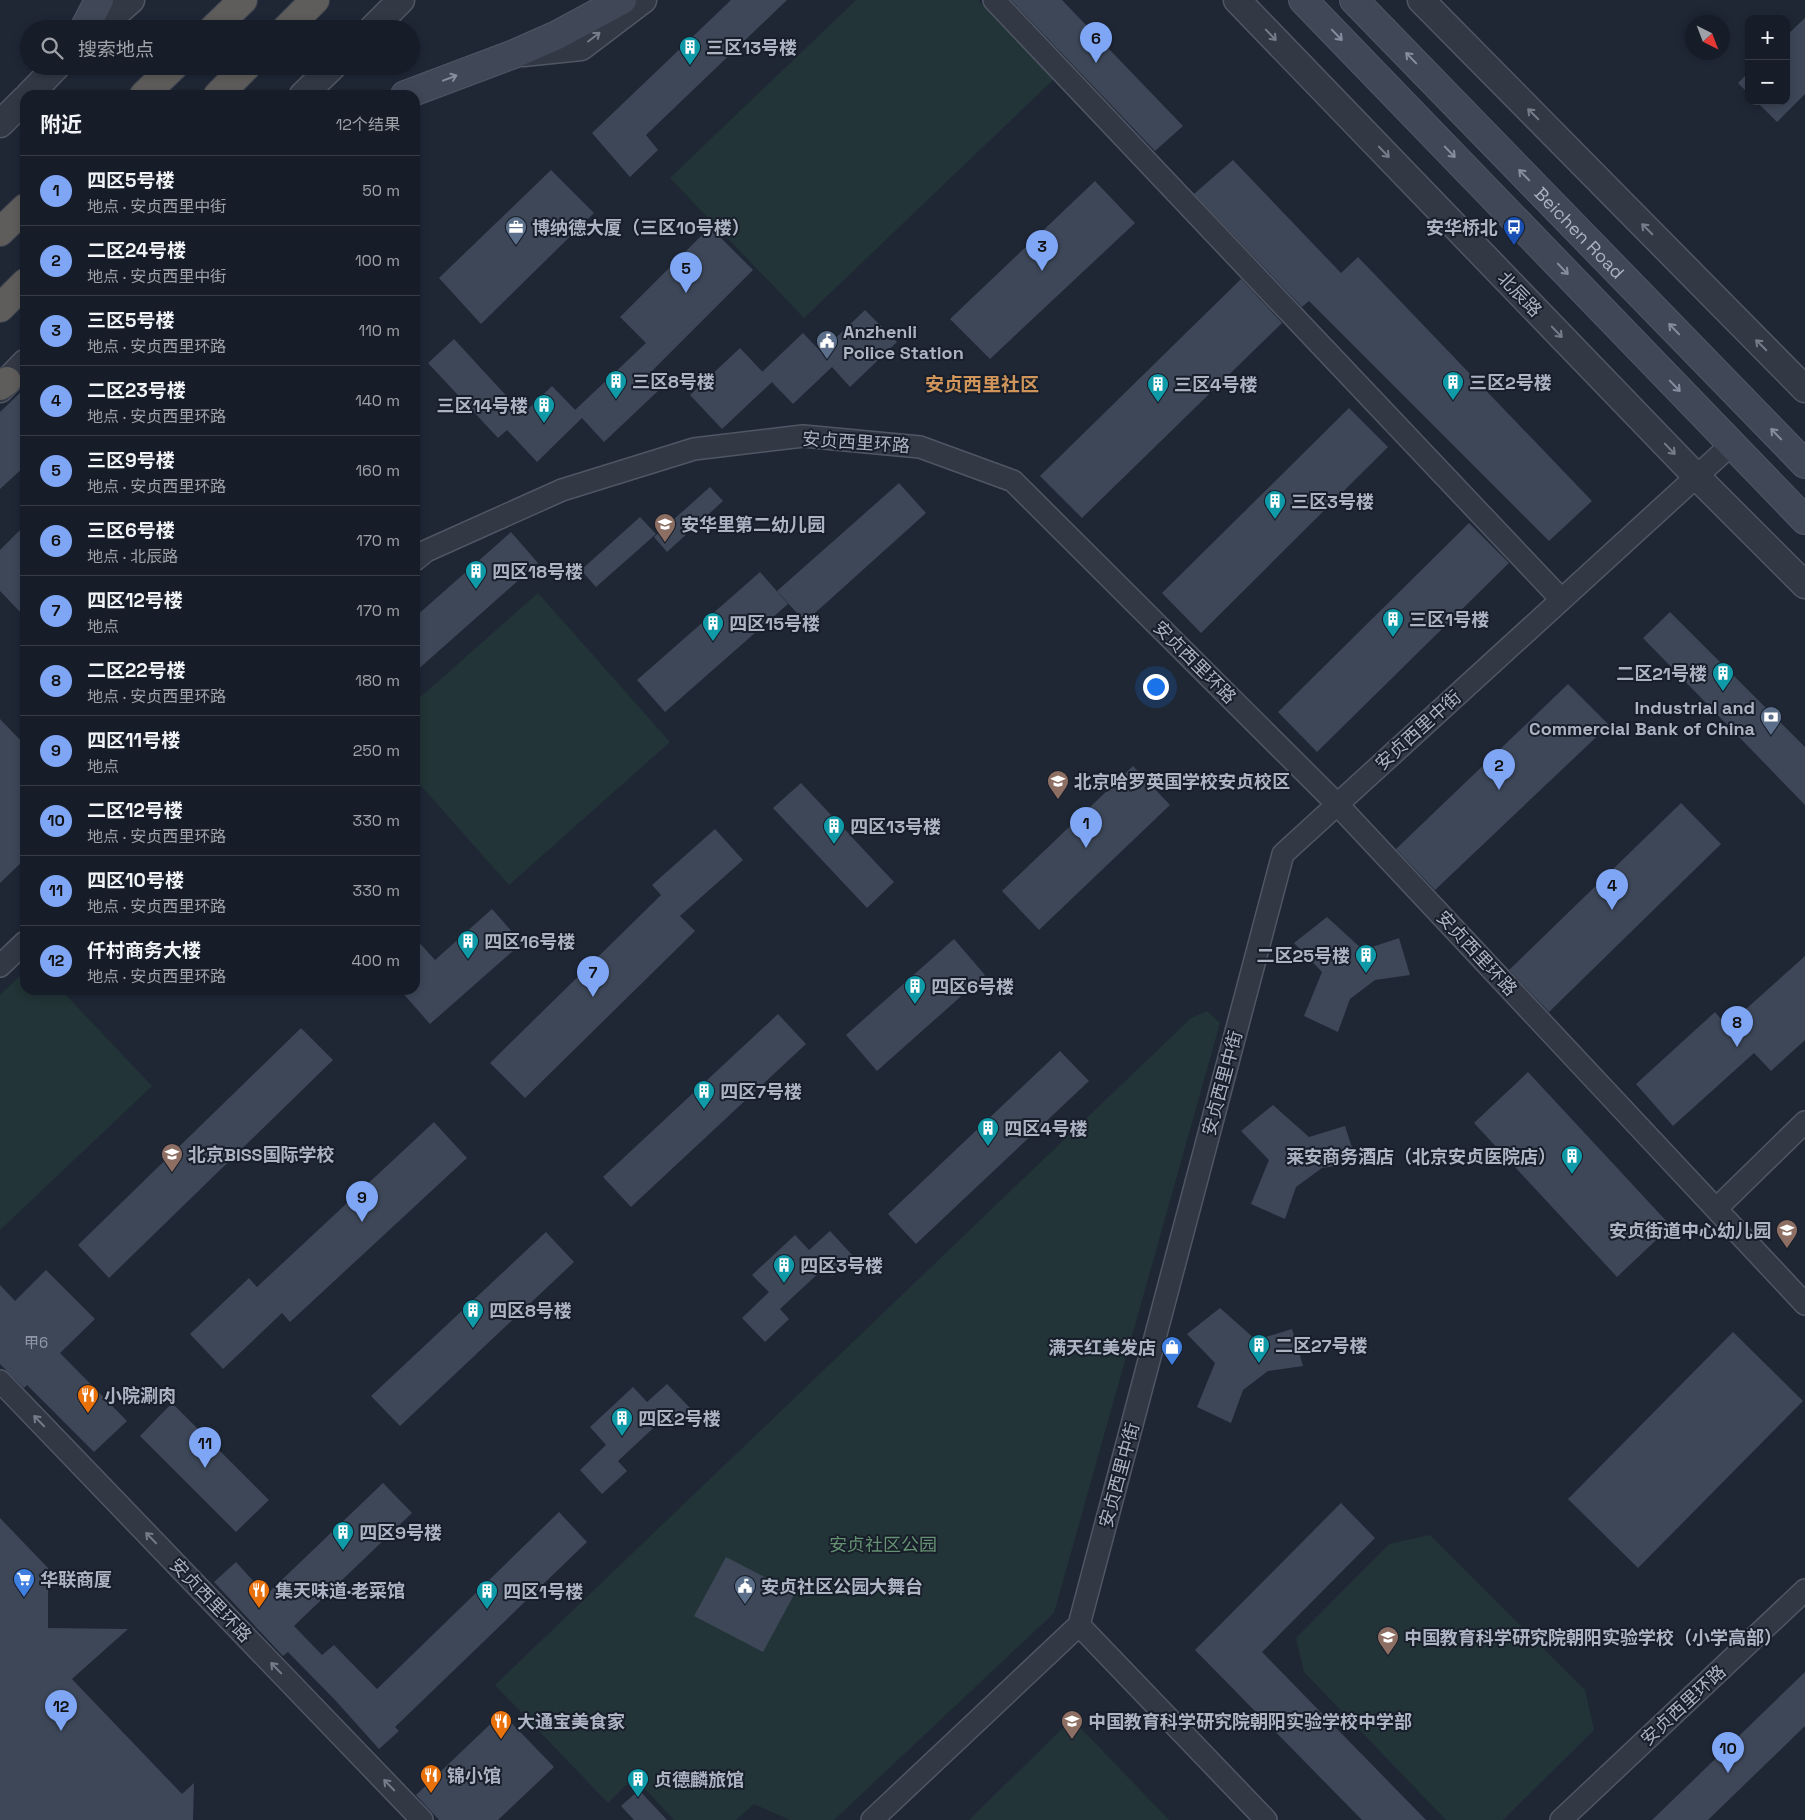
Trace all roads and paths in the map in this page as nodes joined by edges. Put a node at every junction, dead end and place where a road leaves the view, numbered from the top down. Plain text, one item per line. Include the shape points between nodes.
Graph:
1 (99, 0) edge
2 (131, 0) edge
3 (243, 0) edge
4 (315, 0) edge
5 (401, 0) edge
6 (622, 0) edge
7 (644, 0) edge
8 (994, 0) edge
9 (1237, 0) edge
10 (1303, 0) edge
11 (1354, 0) edge
12 (1421, 0) edge
13 (89, 20) edge
14 (108, 20) edge
15 (222, 20) edge
16 (295, 20) edge
17 (381, 20) edge
18 (514, 54) junction
19 (48, 75) edge
20 (165, 75) edge
21 (238, 75) edge
22 (324, 75) edge
23 (34, 90) edge
24 (149, 90) edge
25 (223, 90) edge
26 (308, 90) edge
27 (418, 90) edge
28 (20, 104) edge
29 (0, 124) edge
30 (20, 213) edge
31 (0, 232) edge
32 (20, 288) edge
33 (0, 308) edge
34 (1805, 389) edge
35 (1732, 444) junction
36 (1805, 464) edge
37 (1696, 476) junction
38 (1805, 520) edge
39 (420, 556) edge
40 (1805, 585) edge
41 (1561, 599) junction
42 (1337, 804) junction
43 (20, 947) edge
44 (0, 966) edge
45 (1805, 1122) edge
46 (1717, 1208) junction
47 (1805, 1304) edge
48 (0, 1381) edge
49 (1805, 1590) edge
50 (1079, 1625) junction
51 (422, 1820) edge
52 (872, 1820) edge
53 (1266, 1820) edge
54 (1561, 1820) edge

1 - 13 main road
2 - 14 street
3 - 15 highway
4 - 16 highway
5 - 17 street
6 - 18 main road
18 -> 7 street via 581,47
8 - 41 street
9 -> 37 street, 北辰路
10 -> 35 main road
36 -> 11 main road, Beichen Road
34 -> 12 street
27 -> 18 main road
19 - 23 street
20 - 24 highway
21 - 25 highway
22 - 26 street
28 - 29 street
30 - 31 highway
32 - 33 highway
35 - 37 street, 安贞西里中街
35 - 38 main road
37 - 40 street, 北辰路
37 - 41 street, 安贞西里中街
39 - 42 street, 安贞西里环路 via 562,490 694,449 803,436 920,447 1013,480
41 - 42 street, 安贞西里中街
42 - 46 street, 安贞西里环路
42 - 50 street, 安贞西里中街 via 1283,854
43 - 44 street
45 - 46 street
46 - 47 street, 安贞西里环路
51 -> 48 street, 安贞西里环路
49 - 54 street, 安贞西里环路
50 - 52 street
50 - 53 street

